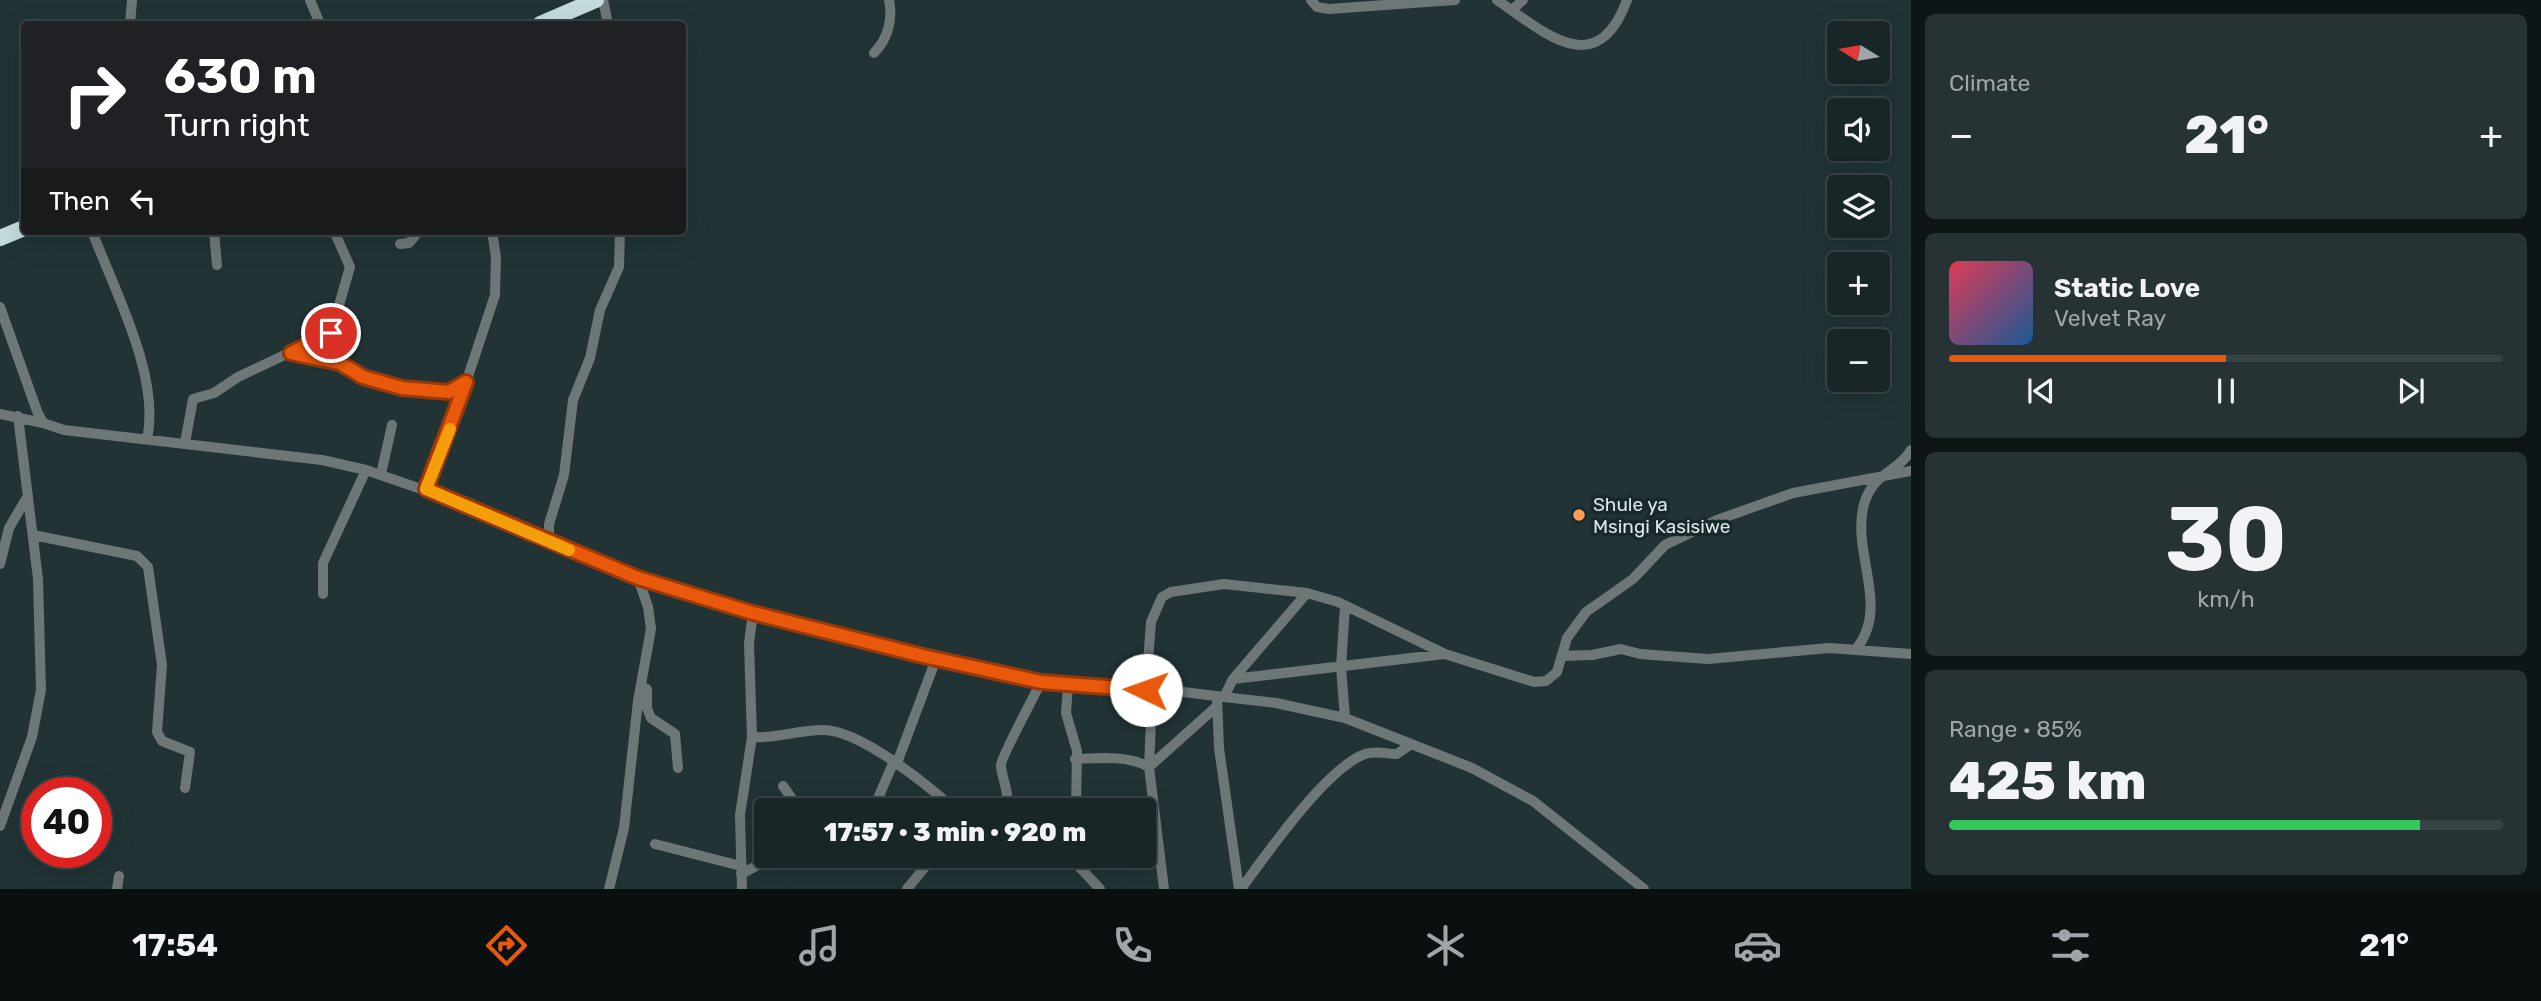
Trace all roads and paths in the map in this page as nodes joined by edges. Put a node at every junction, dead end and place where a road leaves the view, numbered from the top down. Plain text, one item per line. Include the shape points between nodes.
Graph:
1 (132, 0) edge
2 (310, 0) edge
3 (596, 0) edge
4 (603, 0) edge
5 (889, 0) edge
6 (1311, 0) edge
7 (1455, 0) edge
8 (1497, 0) edge
9 (1523, 0) edge
10 (1627, 0) edge
11 (1513, 10) junction
12 (130, 21) edge
13 (319, 21) edge
14 (547, 21) edge
15 (607, 21) edge
16 (874, 53) dead end
17 (21, 229) edge
18 (94, 235) edge
19 (214, 235) edge
20 (336, 235) edge
21 (416, 235) edge
22 (493, 235) edge
23 (620, 235) edge
24 (0, 238) edge
25 (400, 244) dead end
26 (217, 265) dead end
27 (0, 307) edge
28 (291, 353) junction
29 (466, 382) junction
30 (0, 414) edge
31 (18, 416) junction
32 (43, 423) junction
33 (392, 425) dead end
34 (148, 439) junction
35 (185, 443) junction
36 (1911, 450) edge
37 (366, 470) junction
38 (1911, 471) edge
39 (382, 474) junction
40 (1882, 474) junction
41 (426, 489) junction
42 (26, 499) junction
43 (33, 535) junction
44 (548, 542) junction
45 (0, 564) edge
46 (638, 578) junction
47 (1307, 593) junction
48 (323, 594) dead end
49 (1345, 606) junction
50 (753, 613) junction
51 (1857, 648) junction
52 (1445, 653) junction
53 (1911, 654) edge
54 (1562, 656) junction
55 (936, 659) junction
56 (1341, 667) junction
57 (1233, 679) junction
58 (1041, 682) junction
59 (641, 686) junction
60 (1068, 686) junction
61 (1146, 690) junction
62 (1219, 700) junction
63 (1345, 718) junction
64 (752, 737) junction
65 (1410, 745) junction
66 (1075, 759) junction
67 (895, 762) junction
68 (1149, 767) junction
69 (678, 768) dead end
70 (783, 786) dead end
71 (185, 788) dead end
72 (791, 798) edge
73 (878, 798) edge
74 (940, 798) edge
75 (1006, 798) edge
76 (1076, 798) edge
77 (0, 826) edge
78 (654, 844) dead end
79 (754, 866) edge
80 (925, 868) edge
81 (1082, 868) edge
82 (741, 870) junction
83 (119, 876) dead end
84 (912, 886) edge
85 (117, 889) edge
86 (609, 889) edge
87 (742, 889) edge
88 (1100, 889) edge
89 (1164, 889) edge
90 (1240, 889) edge
91 (1644, 889) edge

1 - 12 street
2 - 13 street
3 - 14 highway
4 - 15 street
5 - 16 street via 887,35
6 - 7 street via 1317,7 1329,9
8 - 11 street
9 - 11 street
10 - 11 street via 1609,33 1596,43 1579,47
17 - 24 highway
18 - 34 street via 138,351 152,408
19 - 26 street
20 - 28 street via 350,267 333,328 324,338
21 - 25 street via 409,243
22 - 29 street via 495,295
23 - 44 street via 619,267 599,313 590,358 573,400 564,475
27 - 32 street
28 - 29 street via 340,363 363,377 402,388 449,392
28 - 35 street via 191,401
29 - 41 street
30 - 31 street
31 - 32 street
31 - 42 street
32 - 34 street via 64,430
33 - 39 street
34 - 35 street
35 - 37 street
36 - 40 street
37 - 39 street
37 - 48 street via 323,563
38 - 40 street
39 - 41 street
40 - 51 street via 1872,486 1862,517 1870,615 1865,638
40 - 54 street via 1793,494 1717,520 1665,545 1633,579 1586,612 1567,638
41 - 44 street
42 - 43 street
42 - 45 street via 9,528
43 - 71 street via 137,556 148,567 162,665 157,732 162,741 190,752
43 - 77 street via 40,706
44 - 46 street
46 - 50 street
46 - 59 street via 651,629
47 - 49 street
47 - 57 street
47 - 61 street via 1224,584 1171,592 1163,597 1152,618
49 - 52 street
49 - 56 street
50 - 55 street
50 - 64 street via 749,643
51 - 53 street
51 - 54 street via 1708,659 1621,649
52 - 54 street via 1541,682 1557,672
52 - 56 street
55 - 58 street
55 - 67 street
56 - 57 street
56 - 63 street
57 - 62 street
58 - 60 street
58 - 75 street via 1003,754
59 - 69 street via 647,689 651,718 677,738
59 - 86 street via 624,828
60 - 61 street
60 - 66 street via 1066,713
61 - 62 street
61 - 68 street via 1151,721
62 - 63 street via 1276,703
62 - 68 street
62 - 90 street
63 - 65 street
64 - 67 street via 831,731
64 - 82 street via 742,794
65 - 90 street via 1400,754 1361,756 1329,781
65 - 91 street via 1472,768 1534,801
66 - 68 street via 1121,759
66 - 76 street
67 - 73 street
67 - 74 street
68 - 89 street
70 - 72 street
78 - 82 street
79 - 82 street
80 - 84 street
81 - 88 street
82 - 87 street
83 - 85 street

